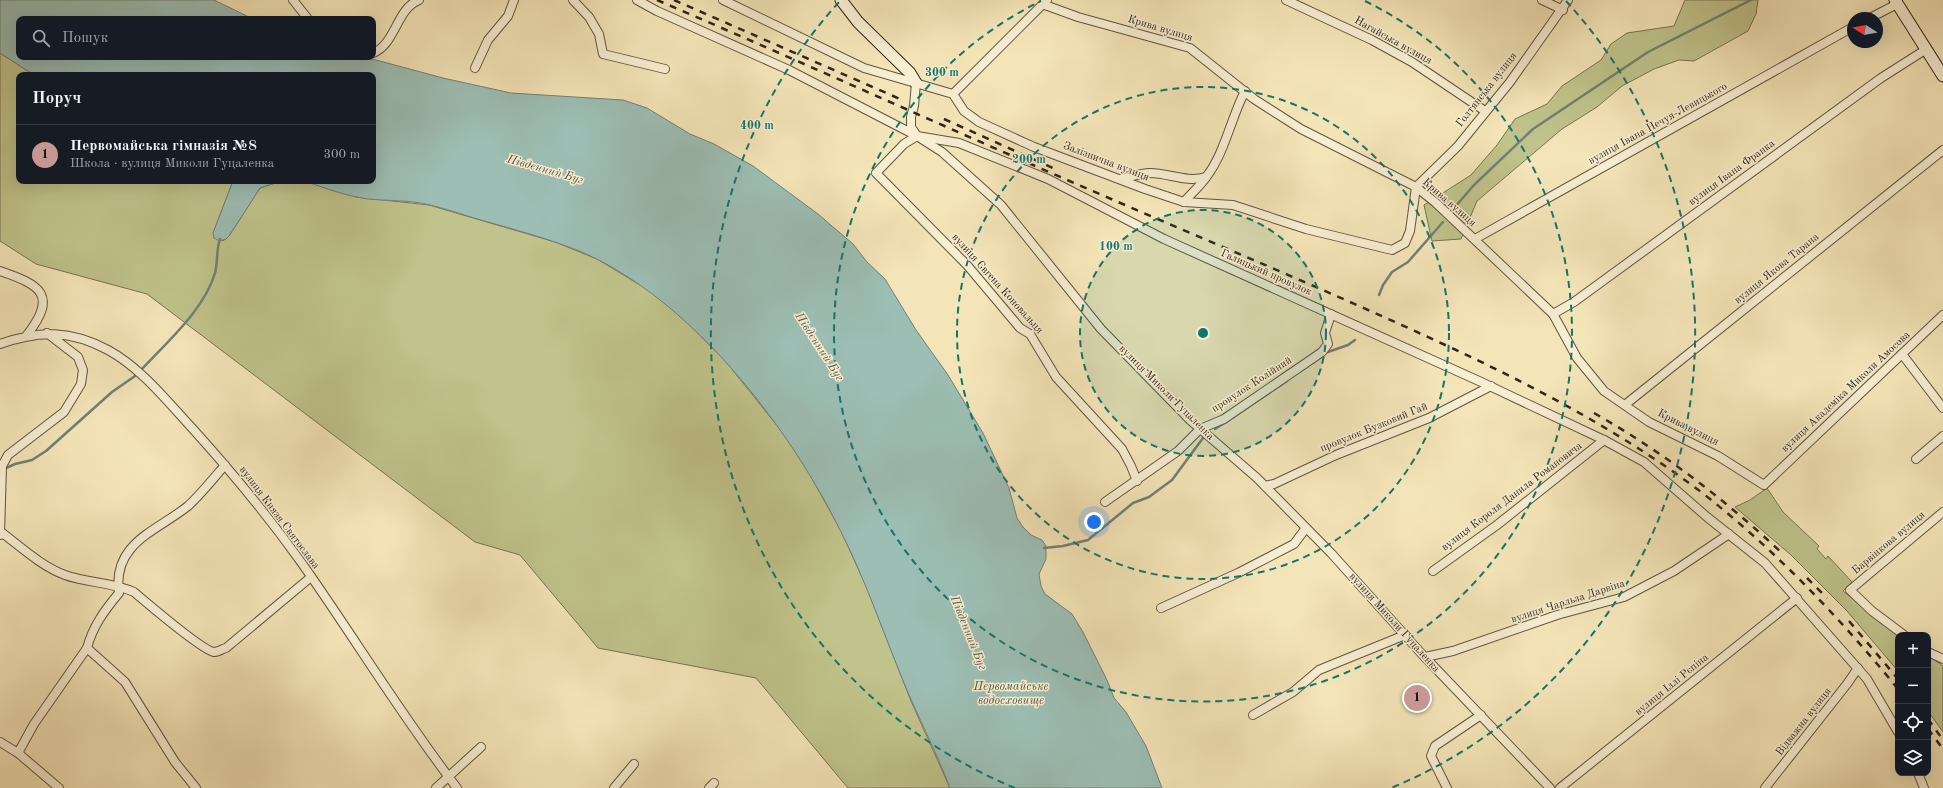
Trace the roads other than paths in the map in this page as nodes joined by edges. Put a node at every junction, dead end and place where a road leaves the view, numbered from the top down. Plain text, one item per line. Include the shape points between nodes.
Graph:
1 (293, 0) edge
2 (419, 0) edge
3 (514, 0) edge
4 (574, 0) edge
5 (637, 0) edge
6 (723, 0) edge
7 (841, 0) edge
8 (1286, 0) edge
9 (1542, 0) edge
10 (1568, 0) edge
11 (1046, 2) edge
12 (1896, 2) edge
13 (1562, 10) junction
14 (1880, 12) edge
15 (306, 16) edge
16 (1847, 31) edge
17 (1925, 50) junction
18 (376, 52) edge
19 (475, 68) dead end
20 (665, 70) dead end
21 (1943, 76) edge
22 (916, 83) junction
23 (1245, 92) junction
24 (953, 94) junction
25 (1485, 111) junction
26 (917, 136) junction
27 (1943, 150) edge
28 (1207, 177) junction
29 (1120, 179) junction
30 (1416, 187) junction
31 (1184, 202) junction
32 (1474, 239) junction
33 (0, 271) edge
34 (1331, 314) junction
35 (1553, 314) junction
36 (1943, 315) edge
37 (47, 333) junction
38 (28, 335) junction
39 (0, 344) edge
40 (1902, 354) junction
41 (1490, 386) junction
42 (1626, 404) junction
43 (1943, 408) edge
44 (1200, 429) junction
45 (1943, 436) edge
46 (1604, 440) junction
47 (1916, 459) dead end
48 (225, 465) junction
49 (1137, 481) junction
50 (1764, 485) joint
51 (1264, 486) junction
52 (1105, 502) dead end
53 (1943, 512) edge
54 (0, 514) edge
55 (1306, 528) junction
56 (1, 533) edge
57 (1729, 534) junction
58 (1433, 571) dead end
59 (311, 577) junction
60 (118, 586) junction
61 (1797, 598) junction
62 (1161, 608) dead end
63 (1900, 632) edge
64 (1405, 635) junction
65 (88, 648) junction
66 (1931, 653) edge
67 (1425, 657) junction
68 (1943, 659) edge
69 (1858, 668) junction
70 (1253, 715) dead end
71 (1481, 715) junction
72 (1895, 727) edge
73 (0, 742) edge
74 (481, 747) dead end
75 (18, 753) junction
76 (634, 764) dead end
77 (448, 776) junction
78 (1919, 776) edge
79 (58, 788) edge
80 (196, 788) edge
81 (436, 788) edge
82 (456, 788) edge
83 (614, 788) edge
84 (1447, 788) edge
85 (1550, 788) edge
86 (1560, 788) edge
87 (1765, 788) edge
88 (1924, 788) edge

1 - 15 street
2 - 18 street via 400,19 388,41
3 - 19 street via 508,16 488,40
4 - 20 street via 599,34 603,54
5 - 26 street via 789,70
6 - 22 street via 864,68
7 - 22 street via 858,22 910,73
8 - 25 street, Нагайська вулиця via 1372,40 1412,62
9 - 13 street
10 - 13 street, Голтянська вулиця
11 - 23 street, Крива вулиця via 1078,17 1190,48
11 - 24 street
12 - 14 street
12 - 17 street
13 - 25 street, Голтянська вулиця via 1510,82
16 - 32 street, вулиця Івана Нечуя-Левицького
17 - 21 street
17 - 35 street, вулиця Івана Франка via 1881,78 1574,302
22 - 24 street
22 - 26 street via 914,106 910,117 911,127
23 - 28 street
23 - 30 street, Крива вулиця via 1301,129
24 - 29 street, Залізнична вулиця via 964,110 979,122 1034,147
25 - 30 street, Голтянська вулиця via 1458,146
26 - 34 street, Галицький провулок via 959,143 1048,179 1164,239
26 - 44 street, вулиця Миколи Гуцаленка via 942,152 1001,205 1101,329
26 - 49 street, вулиця Євгена Коновальця via 904,144 876,173 967,265 1020,328 1030,334 1056,377 1122,449
27 - 42 street, вулиця Якова Тарана
28 - 29 street via 1195,180 1148,173
28 - 31 street
29 - 31 street, Залізнична вулиця
30 - 31 street, Залізнична вулиця via 1410,232 1405,243 1392,250 1306,229 1233,205
30 - 32 street, Крива вулиця
32 - 35 street, Крива вулиця
33 - 38 street via 28,282 40,292 44,307 39,320
34 - 41 street, Галицький провулок
34 - 44 street, провулок Колійний via 1326,333 1328,344 1322,352 1224,419
35 - 42 street, Крива вулиця via 1577,358 1604,391
36 - 40 street, вулиця Академіка Миколи Амосова
37 - 38 street, вулиця Князя Святослава
37 - 48 street, вулиця Князя Святослава via 80,338 108,350 131,367 152,385
37 - 54 street via 78,357 83,370 81,384 64,412 8,455 2,466
38 - 39 street, вулиця Князя Святослава
40 - 43 street
40 - 50 street, вулиця Академіка Миколи Амосова
41 - 46 street, Галицький провулок
41 - 51 street, провулок Бузковий Гай via 1428,418
42 - 50 street, Крива вулиця via 1649,422 1718,456
44 - 49 street, провулок Колійний via 1178,451
44 - 51 street, вулиця Миколи Гуцаленка
45 - 47 street
46 - 57 street, Галицький провулок via 1644,462
46 - 58 street, вулиця Короля Данила Романовича via 1497,525
48 - 59 street, вулиця Князя Святослава
48 - 60 street via 187,506 155,527 130,548 121,566
49 - 52 street, провулок Колійний
51 - 55 street, вулиця Миколи Гуцаленка
53 - 63 street, Барвінкова вулиця via 1850,590 1872,612
54 - 56 street
55 - 62 street via 1294,544
55 - 64 street, вулиця Миколи Гуцаленка
56 - 60 street via 46,565 65,575
57 - 61 street, Галицький провулок via 1765,563
57 - 67 street, вулиця Чарльза Дарвіна via 1674,571 1624,597 1557,615 1453,651
59 - 60 street via 226,648 216,652 208,650 134,592
59 - 77 street, вулиця Князя Святослава
60 - 65 street via 119,593 99,618 91,634
61 - 69 street, Галицький провулок
61 - 86 street, вулиця Іллі Рєпіна
64 - 67 street, вулиця Миколи Гуцаленка
64 - 70 street via 1319,670 1293,692
65 - 75 street via 34,724
65 - 80 street via 125,682 175,762
66 - 68 street
67 - 71 street, вулиця Миколи Гуцаленка
69 - 72 street, Галицький провулок via 1867,678
69 - 87 street, Відважна вулиця
71 - 84 street via 1435,746 1431,756
71 - 85 street, вулиця Миколи Гуцаленка
73 - 75 street
74 - 77 street
75 - 79 street
76 - 83 street
77 - 81 street
77 - 82 street, вулиця Князя Святослава
78 - 88 street

